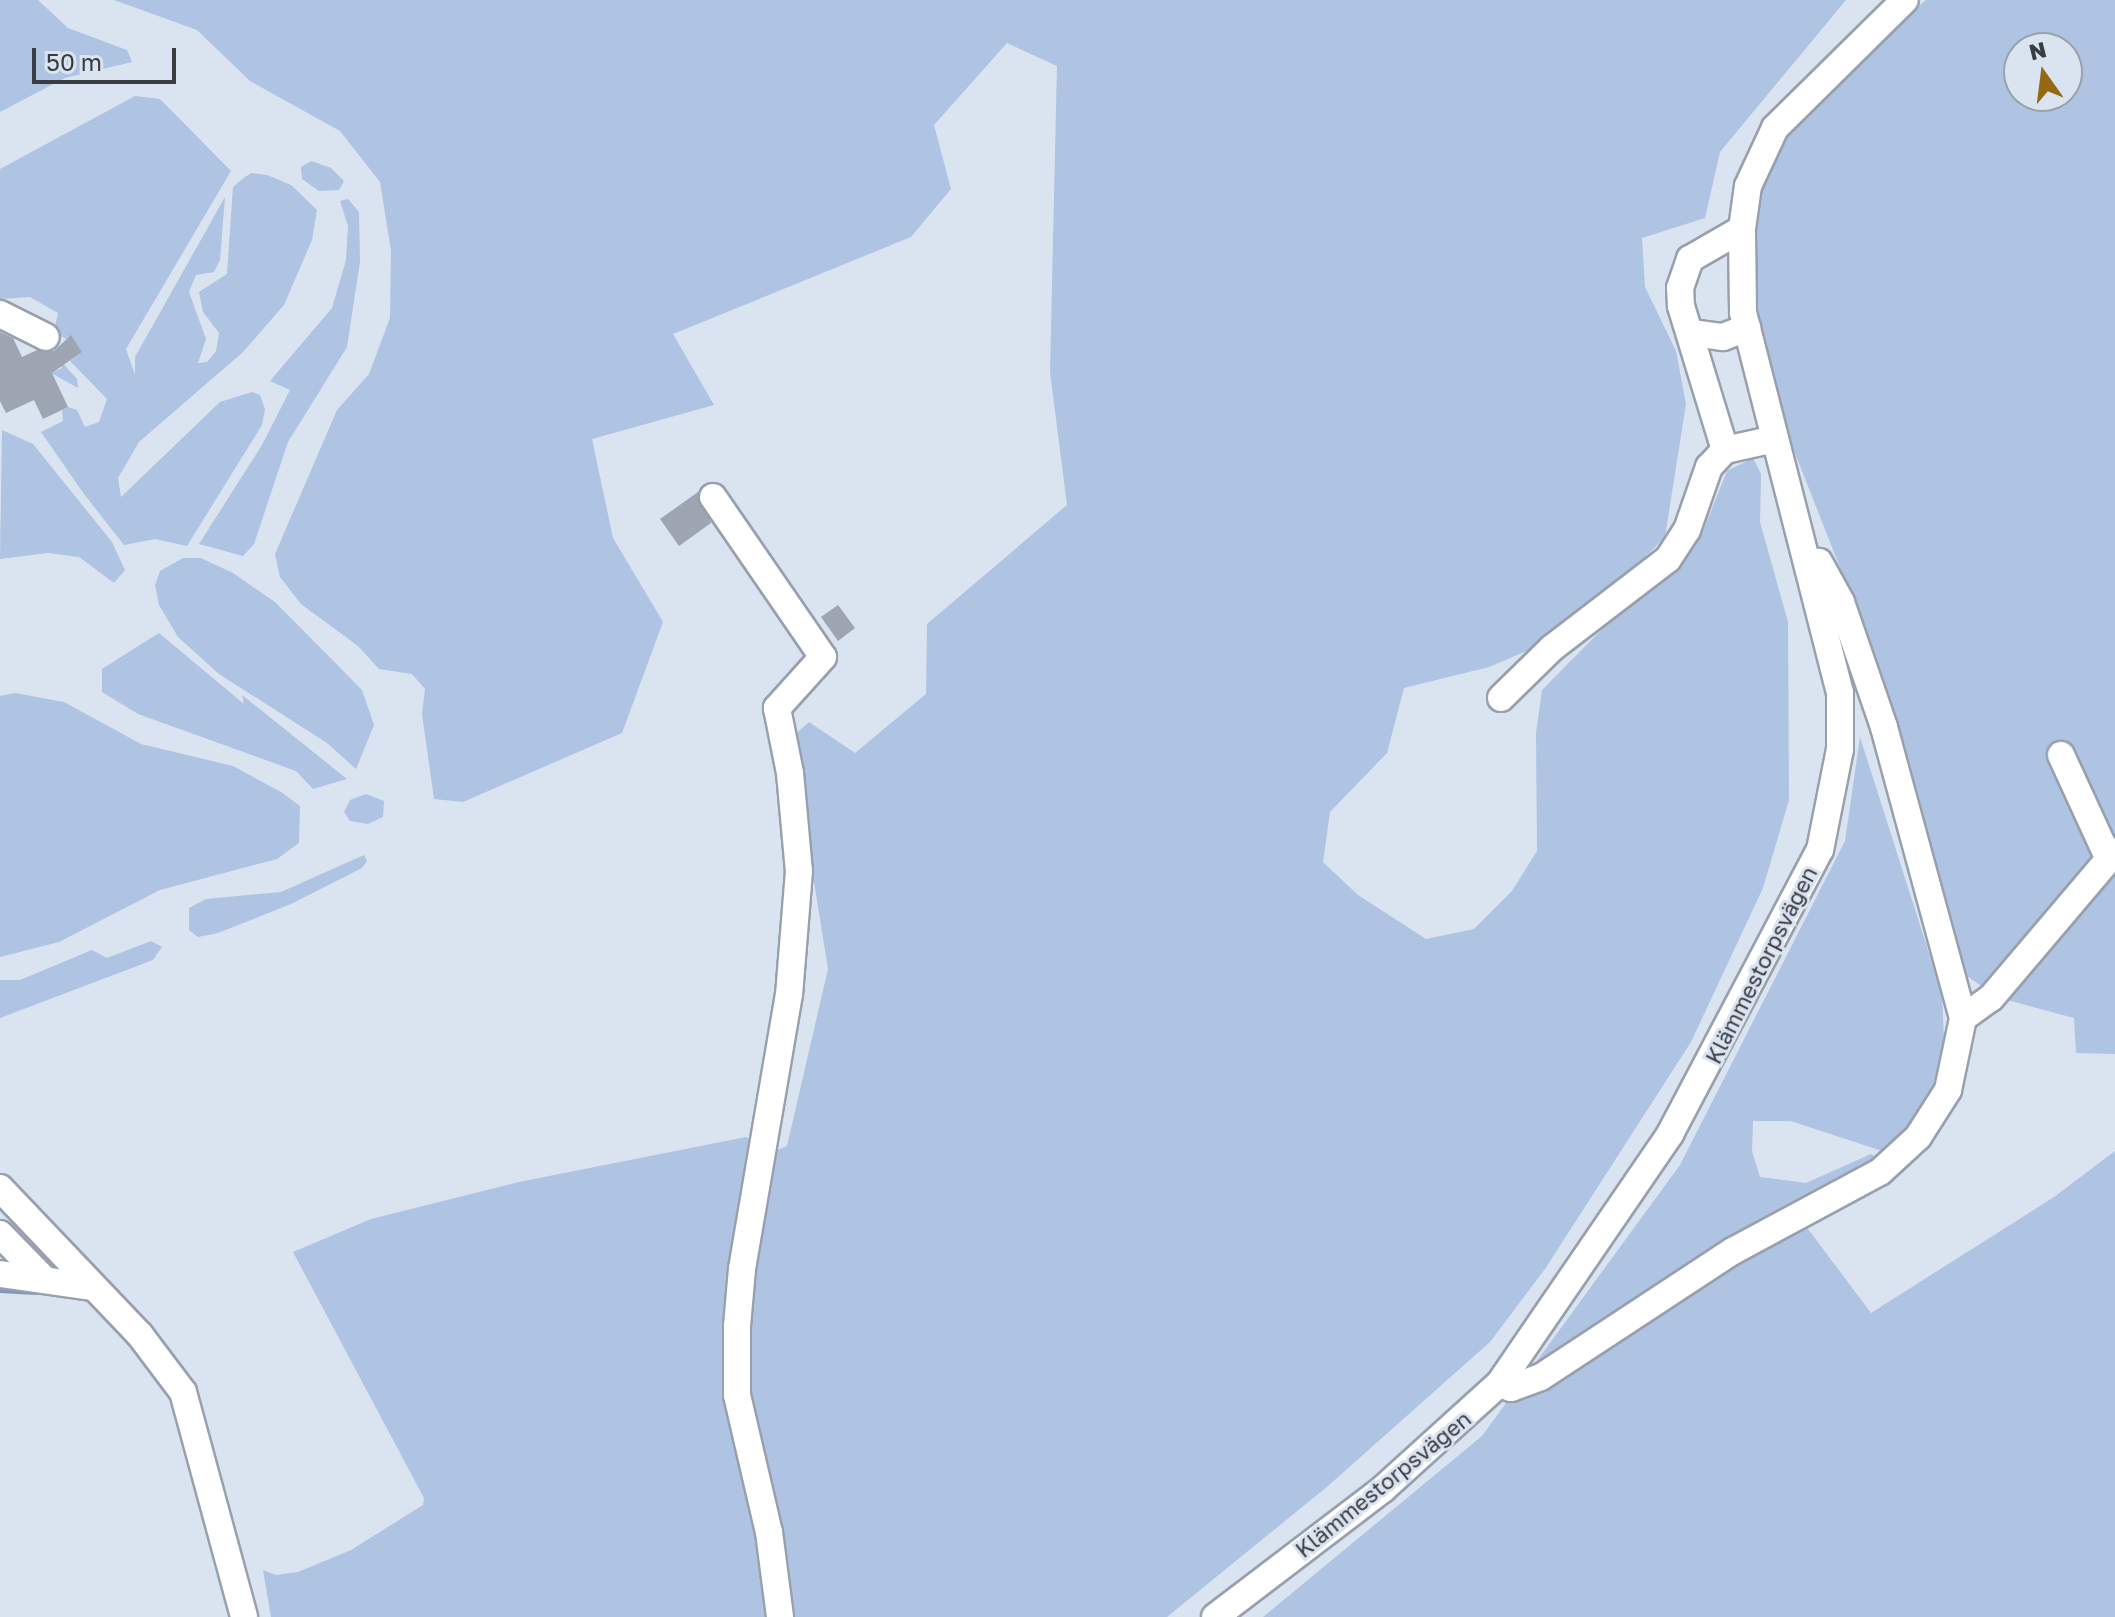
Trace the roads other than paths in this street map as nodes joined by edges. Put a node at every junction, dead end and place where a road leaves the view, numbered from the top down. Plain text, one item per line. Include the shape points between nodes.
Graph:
1 (1905, 0) edge
2 (1742, 229) junction
3 (0, 314) edge
4 (1747, 328) junction
5 (1693, 333) junction
6 (46, 337) dead end
7 (1775, 439) junction
8 (1725, 450) junction
9 (713, 497) dead end
10 (1805, 542) junction
11 (1501, 698) dead end
12 (2061, 755) dead end
13 (2111, 854) edge
14 (1963, 1018) junction
15 (0, 1188) edge
16 (0, 1234) edge
17 (0, 1274) edge
18 (43, 1278) junction
19 (91, 1287) junction
20 (1499, 1384) junction
21 (244, 1617) edge
22 (780, 1617) edge
23 (1215, 1617) edge

1 - 2 street, Klämmestorpsvägen via 1775,128 1748,186
2 - 4 street, Klämmestorpsvägen via 1740,282
2 - 5 street via 1710,243 1682,271 1681,306
3 - 6 street
4 - 5 street via 1723,337
4 - 7 street, Klämmestorpsvägen
5 - 8 street
7 - 8 street
7 - 10 street, Klämmestorpsvägen
8 - 11 street via 1709,467 1687,530 1668,559 1552,648
9 - 22 street via 823,657 777,708 799,871 789,994 737,1326 737,1395 769,1532
10 - 14 street via 1841,602 1884,727
10 - 20 street, Klämmestorpsvägen via 1840,693 1840,749 1820,850 1670,1134
12 - 13 street
13 - 14 street via 1991,998
14 - 20 street via 1948,1090 1937,1114 1899,1158 1733,1251 1541,1377 1511,1388
15 - 19 street
16 - 18 street
17 - 18 street
18 - 19 street
19 - 21 street via 156,1353 183,1392
20 - 23 street, Klämmestorpsvägen via 1393,1481

